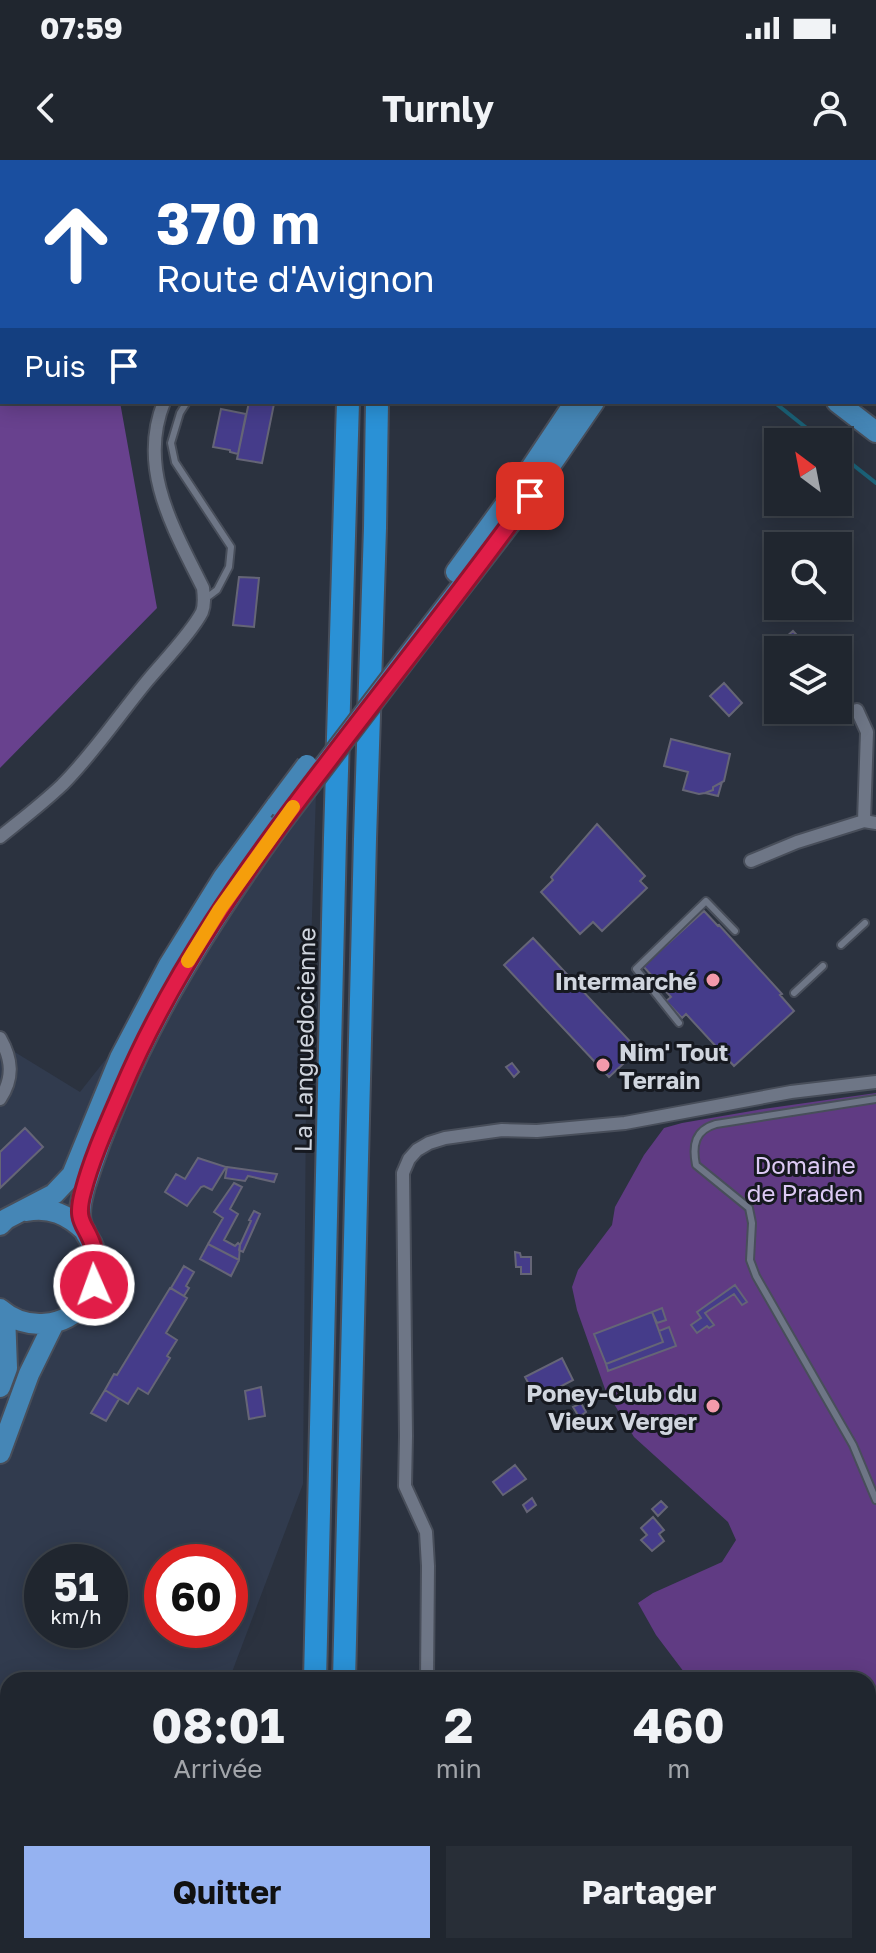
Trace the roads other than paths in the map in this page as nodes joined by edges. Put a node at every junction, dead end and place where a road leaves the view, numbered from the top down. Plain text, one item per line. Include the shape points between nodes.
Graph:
1 (163, 404) edge
2 (186, 404) edge
3 (348, 404) edge
4 (377, 404) edge
5 (574, 404) edge
6 (593, 404) edge
7 (601, 404) edge
8 (840, 404) edge
9 (876, 432) edge
10 (545, 475) junction
11 (205, 599) junction
12 (418, 632) junction
13 (857, 710) dead end
14 (278, 814) junction
15 (870, 822) edge
16 (0, 837) edge
17 (751, 861) dead end
18 (865, 923) dead end
19 (735, 931) dead end
20 (841, 945) dead end
21 (823, 966) dead end
22 (794, 993) dead end
23 (679, 1023) dead end
24 (0, 1038) edge
25 (876, 1082) edge
26 (0, 1099) edge
27 (876, 1099) edge
28 (6, 1220) edge
29 (85, 1231) junction
30 (3, 1312) edge
31 (54, 1323) junction
32 (0, 1387) edge
33 (0, 1453) edge
34 (876, 1500) edge
35 (315, 1672) edge
36 (344, 1672) edge
37 (427, 1672) edge

1 - 11 street via 154,441 157,484
2 - 11 lane via 171,443 175,462 231,547 229,567 217,590
3 - 35 highway, La Languedocienne
4 - 36 highway
5 - 12 main road
6 - 10 main road
7 - 10 main road
8 - 9 main road
10 - 12 main road
11 - 16 street via 195,623 91,754
12 - 14 main road, bridge
13 - 15 street via 867,732
14 - 28 main road via 217,888 155,991 120,1058 72,1175 54,1194
14 - 29 main road via 137,1055 82,1194
15 - 17 street
18 - 20 lane
19 - 23 lane via 706,901 636,969
21 - 22 lane
24 - 26 street via 11,1065
25 - 37 street via 625,1123 456,1136 429,1143 409,1159 403,1173 405,1486 426,1532
27 - 34 lane via 705,1127 693,1151 696,1165 749,1208 750,1260 756,1276 853,1445
28 - 29 main road via 45,1209 74,1220
29 - 31 main road via 96,1257 94,1285 86,1302
30 - 31 main road via 20,1322
30 - 32 main road via 7,1368
31 - 33 main road

